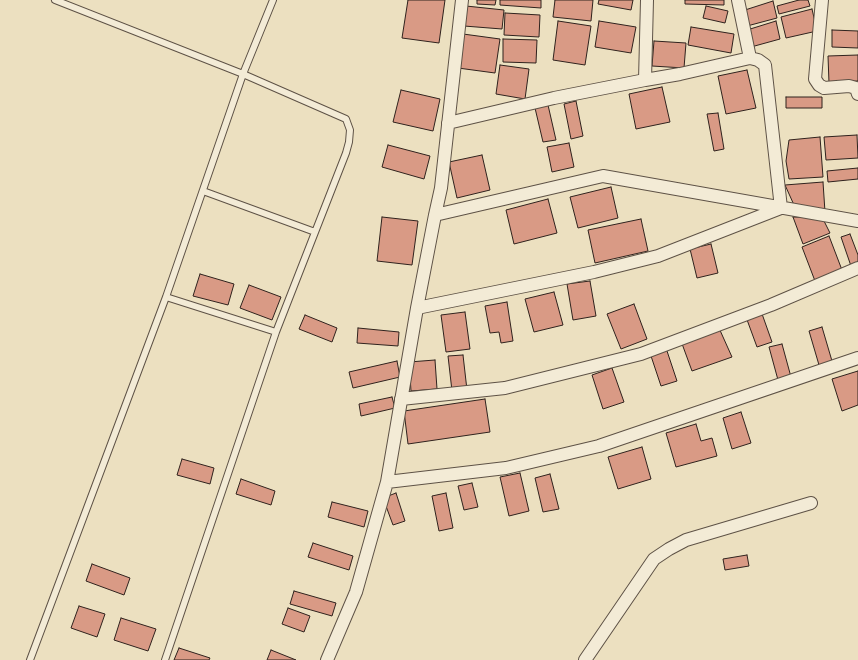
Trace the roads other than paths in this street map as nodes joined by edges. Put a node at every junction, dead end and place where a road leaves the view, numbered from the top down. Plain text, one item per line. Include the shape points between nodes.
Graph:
1 (55, 0) edge
2 (273, 0) edge
3 (462, 0) edge
4 (647, 0) edge
5 (738, 0) edge
6 (822, 0) edge
7 (750, 58) junction
8 (244, 74) junction
9 (645, 80) junction
10 (858, 94) edge
11 (448, 123) junction
12 (203, 191) junction
13 (780, 208) junction
14 (435, 215) junction
15 (858, 221) edge
16 (315, 232) junction
17 (858, 268) edge
18 (166, 297) junction
19 (417, 308) junction
20 (276, 332) junction
21 (858, 358) edge
22 (401, 399) junction
23 (387, 482) junction
24 (812, 503) dead end
25 (30, 660) edge
26 (166, 660) edge
27 (327, 660) edge
28 (585, 660) edge

1 - 8 lane
2 - 8 lane
3 - 11 street
4 - 9 street
5 - 7 street
6 - 10 street via 815,79 824,88 850,86 856,88
7 - 9 street
7 - 13 street via 765,65
8 - 12 lane
8 - 16 lane via 346,119 350,130 349,142
9 - 11 street
11 - 14 street via 442,188
12 - 16 lane
12 - 18 lane
13 - 14 street via 603,176
13 - 15 street
13 - 19 street via 658,256 594,272
14 - 19 street
16 - 20 lane
17 - 22 street via 771,305 641,354 505,388
18 - 20 lane
18 - 25 lane
19 - 22 street
20 - 26 lane
21 - 23 street via 600,446 506,468
22 - 23 street
23 - 27 street via 356,592
24 - 28 street via 686,540 669,548 654,559

